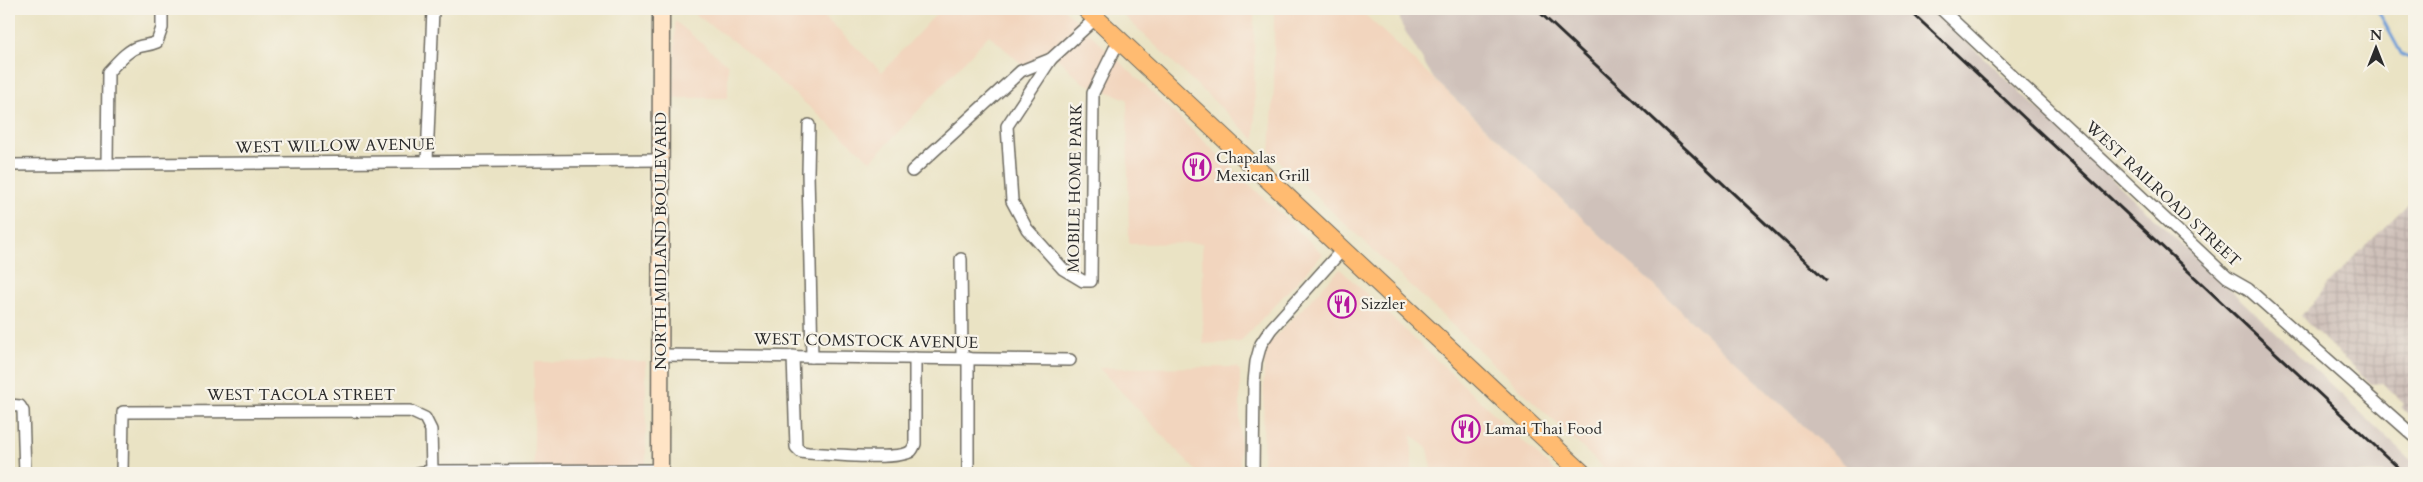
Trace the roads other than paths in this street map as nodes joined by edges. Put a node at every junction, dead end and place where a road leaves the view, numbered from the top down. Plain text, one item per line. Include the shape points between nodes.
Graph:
1 (162, 9) edge
2 (433, 9) edge
3 (661, 9) edge
4 (1941, 9) edge
5 (1091, 13) edge
6 (1119, 40) junction
7 (1051, 59) junction
8 (809, 125) dead end
9 (662, 160) junction
10 (427, 161) junction
11 (107, 164) junction
12 (9, 165) edge
13 (912, 171) dead end
14 (1343, 249) junction
15 (961, 259) dead end
16 (661, 355) junction
17 (793, 356) junction
18 (812, 357) junction
19 (915, 358) junction
20 (965, 358) junction
21 (1070, 360) dead end
22 (15, 406) edge
23 (2414, 436) edge
24 (432, 471) junction
25 (660, 471) edge
26 (25, 473) edge
27 (122, 473) edge
28 (418, 473) edge
29 (968, 473) edge
30 (1253, 473) edge
31 (1582, 473) edge

1 - 11 street via 162,28 157,42 130,51 108,72
2 - 10 street
3 - 9 main road, NORTH MIDLAND BOULEVARD
4 - 23 street, WEST RAILROAD STREET via 2226,277 2248,289
5 - 6 main road
5 - 7 street, MOBILE HOME PARK
6 - 7 street, MOBILE HOME PARK via 1093,93 1091,281 1083,282 1063,269 1027,229 1012,201 1007,126
6 - 14 main road
7 - 13 street, MOBILE HOME PARK via 1021,71
8 - 18 street
9 - 10 street, WEST WILLOW AVENUE
9 - 16 main road, NORTH MIDLAND BOULEVARD
10 - 11 street, WEST WILLOW AVENUE
11 - 12 street, WEST WILLOW AVENUE
14 - 30 street via 1261,344 1254,382
14 - 31 main road
15 - 20 street
16 - 17 street, WEST COMSTOCK AVENUE
16 - 25 main road, NORTH MIDLAND BOULEVARD
17 - 18 street, WEST COMSTOCK AVENUE
17 - 19 street via 796,447 808,454 881,456 903,454 911,451 915,444
18 - 19 street, WEST COMSTOCK AVENUE
19 - 20 street, WEST COMSTOCK AVENUE
20 - 21 street, WEST COMSTOCK AVENUE
20 - 29 street
22 - 26 street via 25,423
24 - 25 street
24 - 27 street, WEST TACOLA STREET via 431,430 425,418 410,411 123,412
24 - 28 street

